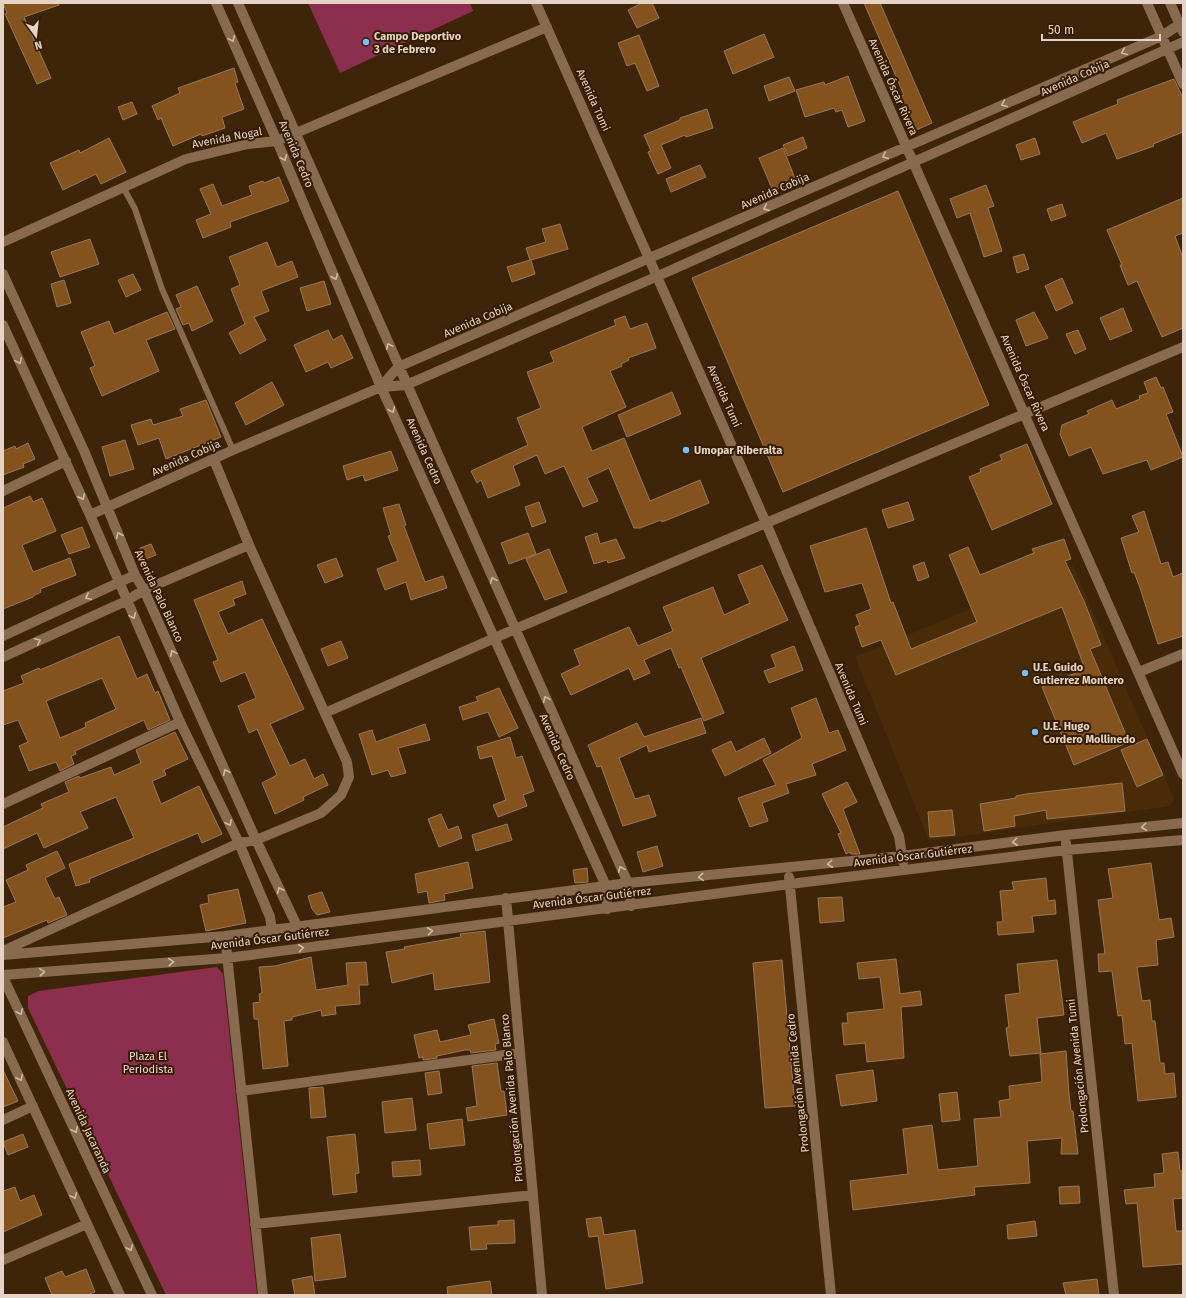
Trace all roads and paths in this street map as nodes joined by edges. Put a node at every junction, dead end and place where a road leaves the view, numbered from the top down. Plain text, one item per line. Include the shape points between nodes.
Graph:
1 (216, 3) edge
2 (238, 3) edge
3 (536, 3) edge
4 (843, 3) edge
5 (1147, 3) edge
6 (1170, 3) edge
7 (1182, 26) edge
8 (547, 27) junction
9 (1162, 36) junction
10 (1183, 42) edge
11 (1168, 49) junction
12 (1183, 84) edge
13 (296, 133) junction
14 (277, 141) junction
15 (906, 147) junction
16 (914, 163) junction
17 (123, 187) junction
18 (3, 242) edge
19 (650, 260) junction
20 (3, 274) edge
21 (658, 276) junction
22 (3, 325) edge
23 (7, 345) edge
24 (1183, 347) edge
25 (398, 368) junction
26 (406, 385) junction
27 (381, 387) junction
28 (1024, 413) junction
29 (233, 450) junction
30 (214, 460) junction
31 (66, 461) junction
32 (3, 491) edge
33 (107, 507) junction
34 (90, 514) junction
35 (766, 523) junction
36 (249, 545) junction
37 (136, 575) junction
38 (119, 583) junction
39 (144, 590) junction
40 (126, 601) junction
41 (515, 629) junction
42 (3, 636) edge
43 (495, 638) junction
44 (1183, 654) edge
45 (3, 657) edge
46 (1139, 672) junction
47 (325, 713) junction
48 (180, 722) junction
49 (1183, 774) edge
50 (3, 804) edge
51 (1183, 823) edge
52 (1066, 835) junction
53 (256, 840) junction
54 (1183, 840) edge
55 (239, 843) junction
56 (1066, 850) junction
57 (902, 856) junction
58 (788, 869) junction
59 (904, 870) junction
60 (628, 883) junction
61 (790, 884) junction
62 (606, 886) junction
63 (506, 898) junction
64 (631, 906) junction
65 (607, 908) junction
66 (508, 921) junction
67 (296, 926) junction
68 (272, 930) junction
69 (225, 936) junction
70 (3, 951) edge
71 (3, 955) edge
72 (227, 958) junction
73 (3, 976) edge
74 (3, 1042) edge
75 (520, 1053) junction
76 (241, 1091) junction
77 (33, 1106) junction
78 (3, 1120) edge
79 (533, 1195) junction
80 (87, 1224) junction
81 (255, 1224) junction
82 (3, 1260) edge
83 (120, 1295) edge
84 (152, 1295) edge
85 (262, 1295) edge
86 (542, 1295) edge
87 (831, 1295) edge
88 (1114, 1295) edge

1 -> 14 street, Avenida Cedro
2 - 13 street, Avenida Cedro
3 - 8 street, Avenida Tumi
4 - 15 street, Avenida Óscar Rivera
5 - 9 street
6 - 7 street
7 - 9 street, Avenida Cobija
8 - 13 street, Avenida Nogal
8 - 19 street, Avenida Tumi
9 - 11 street
9 -> 15 street, Avenida Cobija
10 - 11 street, Avenida Cobija
11 - 12 street
11 - 16 street, Avenida Cobija
13 - 14 street, Avenida Nogal
25 -> 13 street, Avenida Cedro
14 - 17 street, Avenida Nogal via 248,144 186,159
14 -> 27 street, Avenida Cedro
15 - 16 street, Avenida Óscar Rivera
15 -> 19 street, Avenida Cobija
16 - 21 street, Avenida Cobija
16 - 28 street, Avenida Óscar Rivera
17 - 18 street, Avenida Nogal
17 - 29 lane via 135,209 162,289
19 - 21 street, Avenida Tumi
19 - 25 street, Avenida Cobija
20 - 33 street, Avenida Palo Blanco
21 - 26 street, Avenida Cobija
21 - 35 street, Avenida Tumi
22 - 23 street
23 -> 31 street
24 - 28 street
25 - 26 street, Avenida Cedro
25 - 27 street, Avenida Cobija
26 - 27 street, Avenida Cobija
41 -> 26 street, Avenida Cedro
27 - 29 street, Avenida Cobija
27 -> 43 street, Avenida Cedro
28 - 35 street
28 - 46 street, Avenida Óscar Rivera
29 - 30 street, Avenida Cobija
30 - 33 street, Avenida Cobija
30 - 36 street
31 - 32 street
31 -> 34 street
33 - 34 street, Avenida Cobija
37 -> 33 street, Avenida Palo Blanco
34 - 38 street
35 - 41 street
35 - 57 street, Avenida Tumi via 898,836
36 - 39 street
36 - 47 street
37 - 38 street
37 - 39 street, Avenida Palo Blanco
38 - 40 street
38 -> 42 street
39 - 40 street
53 -> 39 street, Avenida Palo Blanco
45 -> 40 street
40 -> 48 street
41 - 43 street
60 -> 41 street, Avenida Cedro
43 - 47 street
43 - 62 street, Avenida Cedro
44 - 46 street
46 - 49 street, Avenida Óscar Rivera
47 - 53 street via 347,762 349,777 341,795 321,813
48 - 50 street
48 -> 55 street
51 -> 52 street, Avenida Óscar Gutiérrez
52 - 56 street, Prolongación Avenida Tumi
52 -> 57 street, Avenida Óscar Gutiérrez
53 - 55 street
67 -> 53 street, Avenida Palo Blanco
54 - 56 street, Avenida Óscar Gutiérrez
55 - 68 street via 270,917
55 - 70 street
56 - 59 street, Avenida Óscar Gutiérrez
56 - 88 street, Prolongación Avenida Tumi
57 -> 58 street, Avenida Óscar Gutiérrez
57 - 59 street, Avenida Tumi
58 -> 60 street, Avenida Óscar Gutiérrez
58 - 61 street, Prolongación Avenida Cedro
59 - 61 street, Avenida Óscar Gutiérrez
60 - 62 street, Avenida Óscar Gutiérrez
60 - 64 street, Avenida Cedro
61 - 64 street, Avenida Óscar Gutiérrez
61 - 87 street, Prolongación Avenida Cedro
62 - 63 street, Avenida Óscar Gutiérrez
62 - 65 street, Avenida Cedro
63 - 66 street, Prolongación Avenida Palo Blanco
63 - 67 street, Avenida Óscar Gutiérrez
64 - 65 street, Avenida Óscar Gutiérrez
65 - 66 street, Avenida Óscar Gutiérrez
72 -> 66 street, Avenida Óscar Gutiérrez
66 - 75 street, Prolongación Avenida Palo Blanco
67 - 68 street, Avenida Óscar Gutiérrez
68 - 69 street, Avenida Óscar Gutiérrez
69 - 71 street, Avenida Óscar Gutiérrez
69 - 72 street
73 -> 72 street, Avenida Óscar Gutiérrez
72 - 76 street
73 -> 84 street, Avenida Jacaranda
74 -> 77 street
75 - 76 street
75 - 79 street, Prolongación Avenida Palo Blanco
76 - 81 street
77 - 78 street
77 -> 80 street
79 - 81 street
79 - 86 street, Prolongación Avenida Palo Blanco
80 - 82 street
80 - 83 street
81 - 85 street

